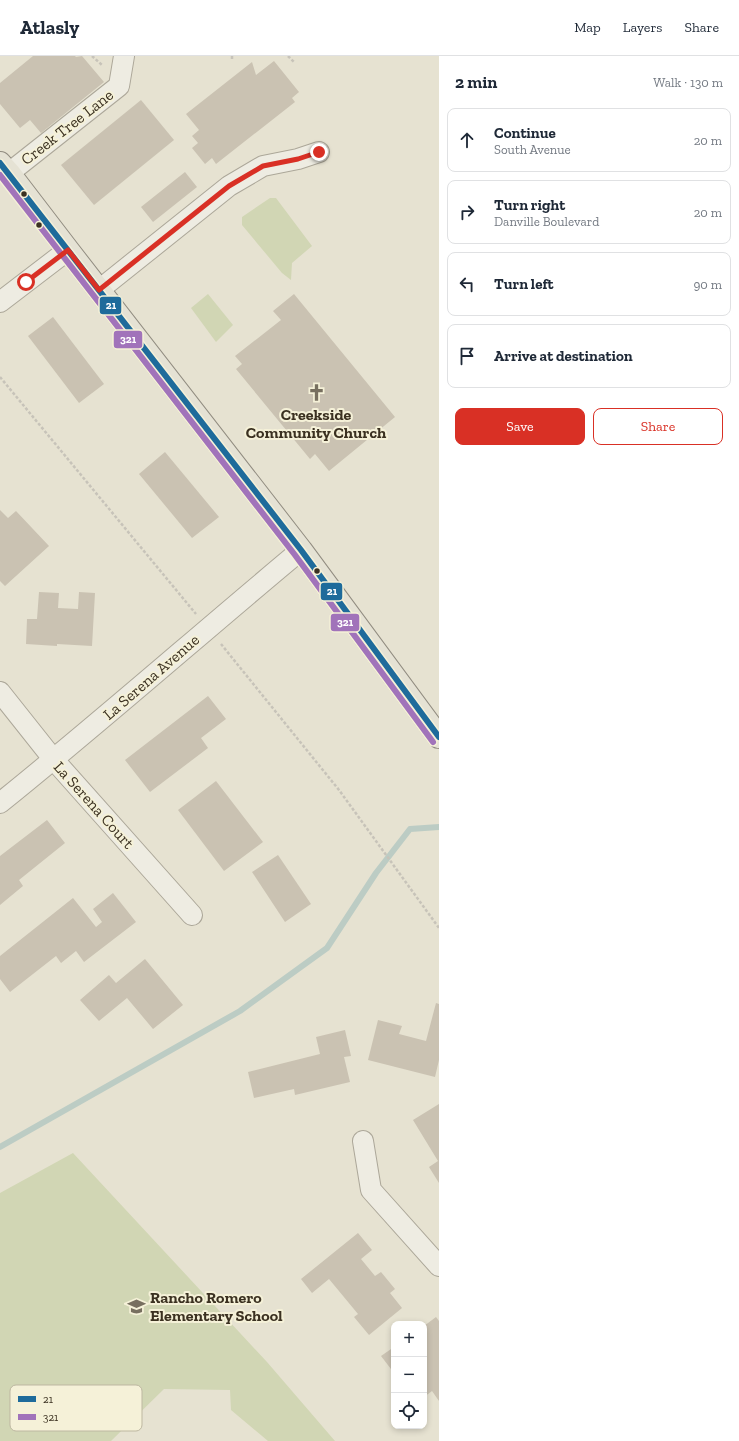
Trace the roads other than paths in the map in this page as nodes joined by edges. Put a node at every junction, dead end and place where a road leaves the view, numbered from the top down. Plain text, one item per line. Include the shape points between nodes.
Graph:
1 (124, 56) edge
2 (319, 152) dead end
3 (5, 168) edge
4 (68, 250) junction
5 (99, 290) junction
6 (0, 302) edge
7 (301, 550) junction
8 (0, 692) edge
9 (439, 737) edge
10 (54, 760) junction
11 (0, 803) edge
12 (192, 915) dead end
13 (363, 1141) dead end
14 (439, 1266) edge

1 - 3 street, Creek Tree Lane via 119,86
2 - 5 street via 263,166 229,186
3 - 4 main road
4 - 5 main road
4 - 6 street
5 - 7 main road
7 - 9 main road
7 - 10 street, La Serena Avenue
8 - 10 street, La Serena Court
10 - 11 street, La Serena Avenue
10 - 12 street, La Serena Court
13 - 14 street via 371,1190

